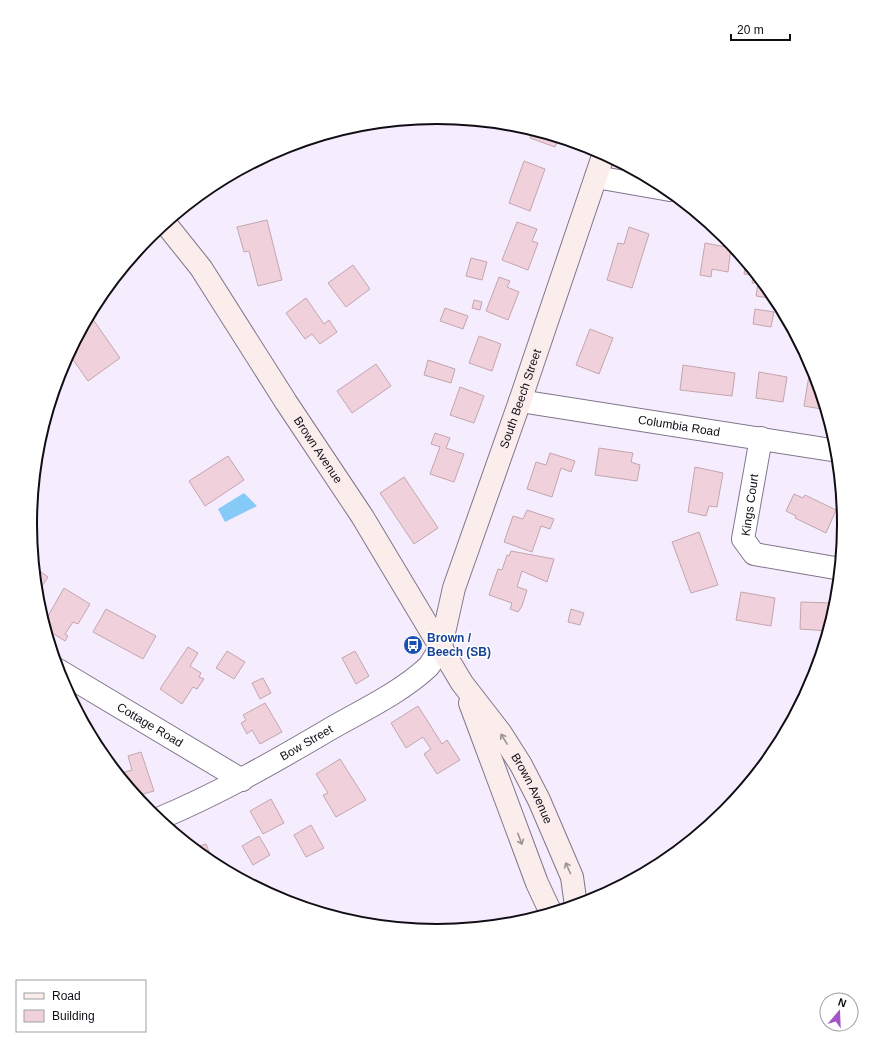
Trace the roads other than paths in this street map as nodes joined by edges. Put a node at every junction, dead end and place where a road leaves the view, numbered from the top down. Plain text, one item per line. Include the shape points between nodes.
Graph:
1 (602, 159) edge
2 (596, 177) junction
3 (654, 187) edge
4 (168, 227) edge
5 (520, 401) junction
6 (761, 438) junction
7 (831, 450) edge
8 (836, 568) edge
9 (441, 646) junction
10 (66, 675) edge
11 (462, 683) junction
12 (242, 780) junction
13 (164, 817) edge
14 (575, 900) edge
15 (549, 908) edge

1 - 2 main road, South Beech Street
2 - 3 street
2 - 5 main road, South Beech Street
4 - 9 main road, Brown Avenue via 201,268 362,516
5 - 6 street, Columbia Road
5 - 9 main road, South Beech Street via 454,588
6 - 7 street, Columbia Road
6 - 8 street, Kings Court via 743,539 754,554
9 - 11 main road, Brown Avenue
9 - 12 street, Bow Street via 429,665 375,704
10 - 12 street, Cottage Road
14 -> 11 main road, Brown Avenue via 572,877 532,786 500,732
11 -> 15 main road, Brown Avenue via 506,803
12 - 13 street, Bow Street

